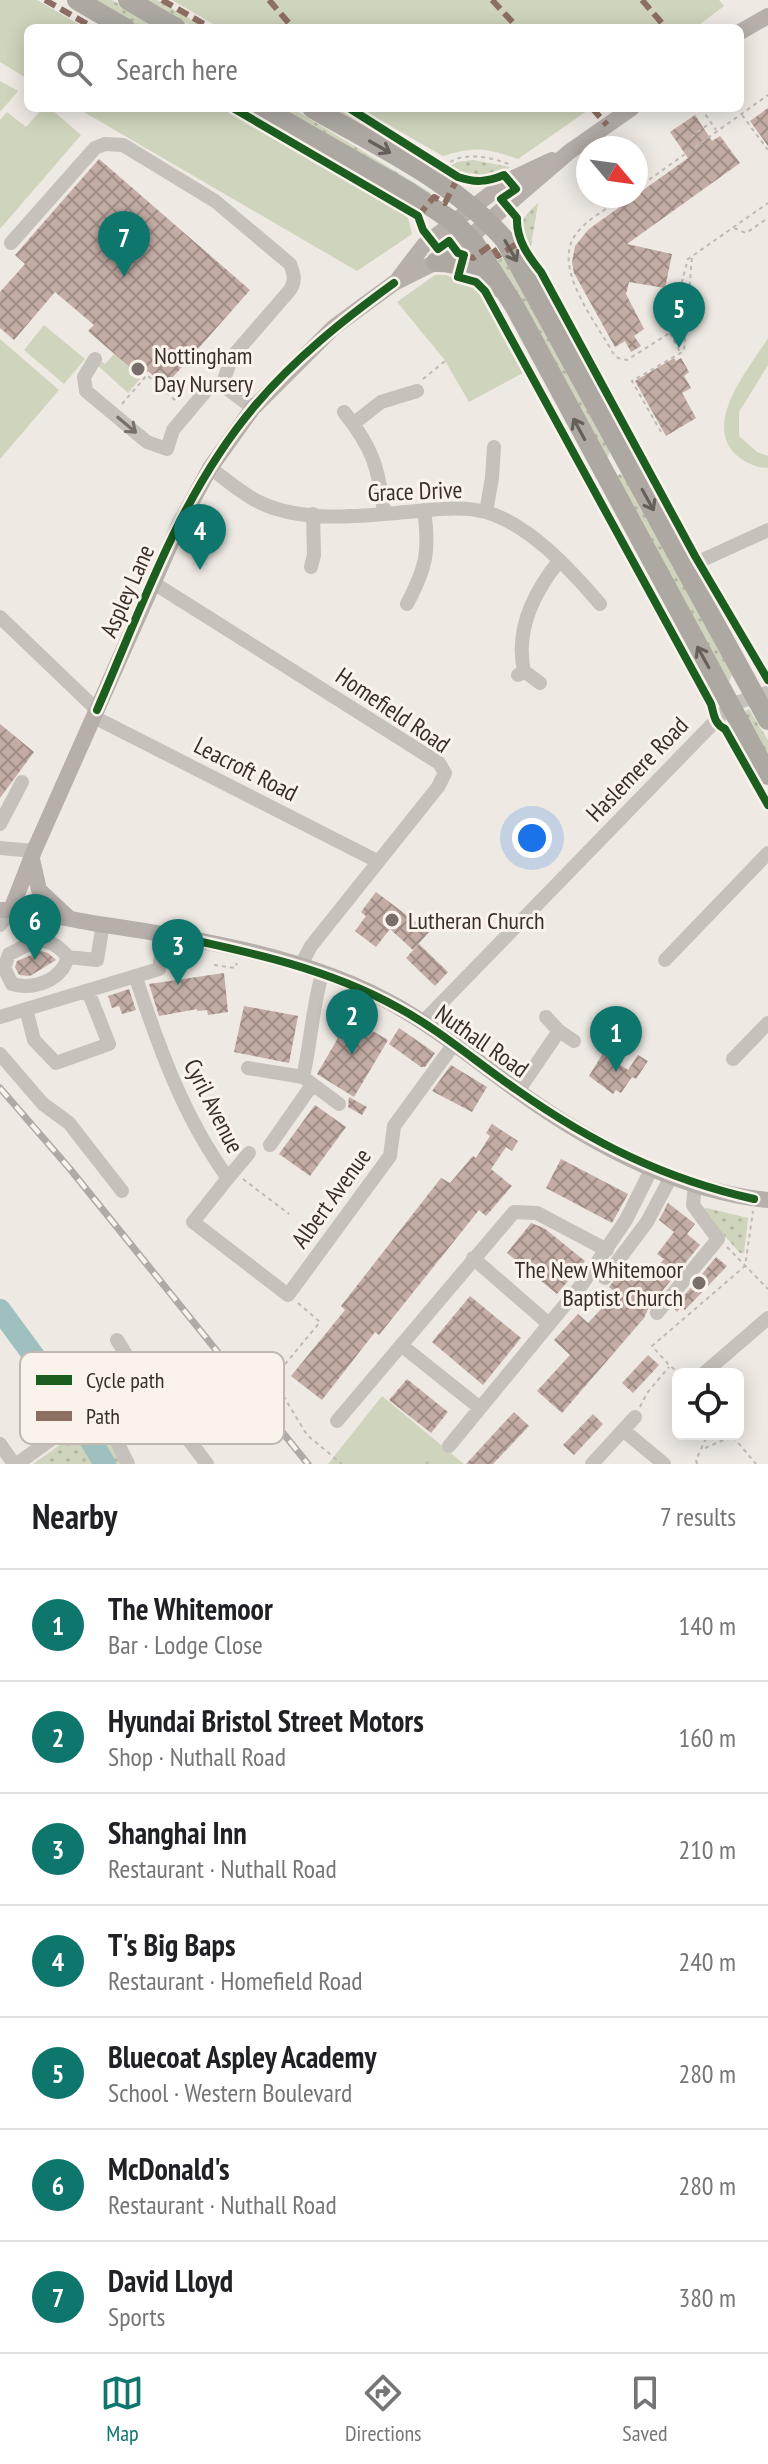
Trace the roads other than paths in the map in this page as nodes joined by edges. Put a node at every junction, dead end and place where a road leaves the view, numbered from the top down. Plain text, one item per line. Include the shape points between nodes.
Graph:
1 (77, 0) edge
2 (128, 0) edge
3 (768, 16) edge
4 (118, 24) edge
5 (169, 24) edge
6 (744, 30) edge
7 (269, 112) edge
8 (319, 112) edge
9 (626, 112) edge
10 (569, 152) junction
11 (473, 207) junction
12 (489, 221) junction
13 (454, 222) junction
14 (470, 237) junction
15 (11, 243) dead end
16 (436, 262) junction
17 (394, 283) junction
18 (506, 293) junction
19 (95, 359) dead end
20 (222, 385) junction
21 (408, 399) road end
22 (253, 408) junction
23 (498, 454) dead end
24 (625, 459) junction
25 (210, 468) junction
26 (602, 472) junction
27 (424, 510) junction
28 (486, 512) junction
29 (313, 514) junction
30 (384, 514) junction
31 (768, 530) edge
32 (559, 561) junction
33 (311, 567) dead end
34 (685, 568) junction
35 (152, 582) junction
36 (414, 599) dead end
37 (600, 604) dead end
38 (0, 617) edge
39 (540, 683) dead end
40 (762, 696) edge
41 (730, 706) junction
42 (96, 713) junction
43 (768, 720) edge
44 (768, 775) edge
45 (22, 782) dead end
46 (0, 824) edge
47 (0, 848) edge
48 (768, 853) edge
49 (33, 854) junction
50 (377, 861) junction
51 (5, 910) edge
52 (70, 919) junction
53 (103, 924) junction
54 (0, 925) edge
55 (165, 934) junction
56 (4, 952) edge
57 (68, 957) junction
58 (665, 960) dead end
59 (301, 965) junction
60 (322, 975) junction
61 (136, 978) junction
62 (88, 991) junction
63 (26, 1009) junction
64 (0, 1017) edge
65 (546, 1017) dead end
66 (423, 1022) junction
67 (768, 1023) edge
68 (559, 1031) junction
69 (574, 1041) dead end
70 (454, 1044) junction
71 (0, 1054) edge
72 (733, 1059) dead end
73 (248, 1068) dead end
74 (307, 1081) junction
75 (518, 1091) junction
76 (339, 1104) dead end
77 (270, 1145) dead end
78 (249, 1153) dead end
79 (652, 1168) junction
80 (231, 1175) junction
81 (672, 1175) junction
82 (695, 1184) junction
83 (122, 1191) dead end
84 (761, 1199) edge
85 (607, 1250) junction
86 (473, 1258) junction
87 (605, 1278) dead end
88 (288, 1295) joint
89 (657, 1313) dead end
90 (768, 1318) edge
91 (549, 1324) junction
92 (117, 1340) dead end
93 (401, 1345) junction
94 (124, 1352) edge
95 (715, 1368) edge
96 (480, 1408) junction
97 (635, 1417) road end
98 (337, 1421) dead end
99 (623, 1430) junction
100 (0, 1444) edge
101 (43, 1444) edge
102 (118, 1444) edge
103 (192, 1444) edge
104 (449, 1446) dead end
105 (15, 1464) edge
106 (128, 1464) edge
107 (207, 1464) edge
108 (592, 1464) edge
109 (664, 1464) edge

1 - 4 highway
2 - 5 highway
3 - 6 main road
7 - 13 highway
8 -> 11 highway
9 - 10 main road, Aspley Lane
10 - 11 main road, Aspley Lane via 509,180
10 - 12 main road, Aspley Lane
11 - 12 highway
11 - 13 main road, Aspley Lane
12 - 14 main road, Aspley Lane
12 -> 24 highway via 510,248
13 - 14 highway
13 - 17 main road, Aspley Lane via 424,245
14 - 16 main road, Aspley Lane
14 - 18 highway
15 - 20 street via 95,148 105,144 123,145 199,190 290,264 294,277 290,290 232,357
16 - 17 main road, Aspley Lane
16 - 18 highway via 470,269
17 - 22 main road, Aspley Lane via 334,327
26 -> 18 highway
19 -> 20 street via 83,383 92,395 147,442 167,449 188,411 210,386
20 - 22 street
21 - 30 street via 381,402 349,418 379,473
22 - 25 main road, Aspley Lane
23 - 28 street
24 - 26 street
24 -> 34 highway
25 - 29 street, Grace Drive via 260,503
25 - 35 main road, Aspley Lane
41 -> 26 highway
27 - 28 street, Grace Drive
27 - 30 street, Grace Drive
27 - 36 street via 427,556
28 - 32 street, Grace Drive via 538,541
29 - 30 street, Grace Drive
29 - 33 street
31 - 34 street
32 - 37 street, Grace Drive
32 - 39 street via 526,616 521,673
34 - 40 highway
35 - 42 main road, Aspley Lane
35 - 50 street, Homefield Road via 439,763 445,773 438,787
38 - 42 street, Leacroft Road
40 - 41 street
40 - 43 highway
41 - 44 highway
41 - 66 street, Haslemere Road
42 - 49 main road, Aspley Lane
42 - 50 street, Leacroft Road
45 - 46 street
47 - 49 street
48 - 58 street
49 - 51 main road, Aspley Lane
49 - 52 main road via 39,890
50 - 59 street, Homefield Road
51 - 52 main road, Nuthall Road
51 - 54 street
52 - 53 main road, Nuthall Road
53 - 55 main road, Nuthall Road
53 - 57 street via 97,960
55 - 59 main road, Nuthall Road
55 - 61 street via 159,969
56 - 57 street via 46,941
56 - 57 street via 12,984 22,987 45,972 56,973
59 - 60 main road, Nuthall Road
60 - 66 main road, Nuthall Road via 369,992
60 - 74 street via 314,1001
61 - 62 street
61 - 80 street, Cyril Avenue via 192,1122
62 - 63 street
62 - 63 street via 109,1044 56,1063 34,1040
63 - 64 street
65 - 68 street
66 - 70 main road, Nuthall Road
67 - 72 street
68 - 69 street
68 - 75 street
70 - 75 main road, Nuthall Road
70 - 88 street, Albert Avenue via 394,1126 390,1156
71 - 83 street via 43,1104 69,1123
73 - 74 street
74 - 76 street
74 - 77 street
75 - 79 main road, Nuthall Road
78 - 80 street
79 - 81 main road, Nuthall Road
79 - 85 street
80 - 88 street, Cyril Avenue via 193,1222
81 - 82 main road, Nuthall Road
81 - 87 street via 647,1222
82 - 84 main road, Nuthall Road
82 - 89 street via 693,1205 718,1239
85 - 86 street via 537,1213 523,1211 514,1212
85 - 91 street
86 - 91 street
86 - 93 street
90 - 95 street via 729,1361
91 - 96 street
92 - 94 street
93 - 96 street
93 - 98 street
96 - 104 street
97 - 99 street
99 - 108 street
99 - 109 street
100 - 105 street
101 - 105 street
102 - 106 street
103 - 107 street

